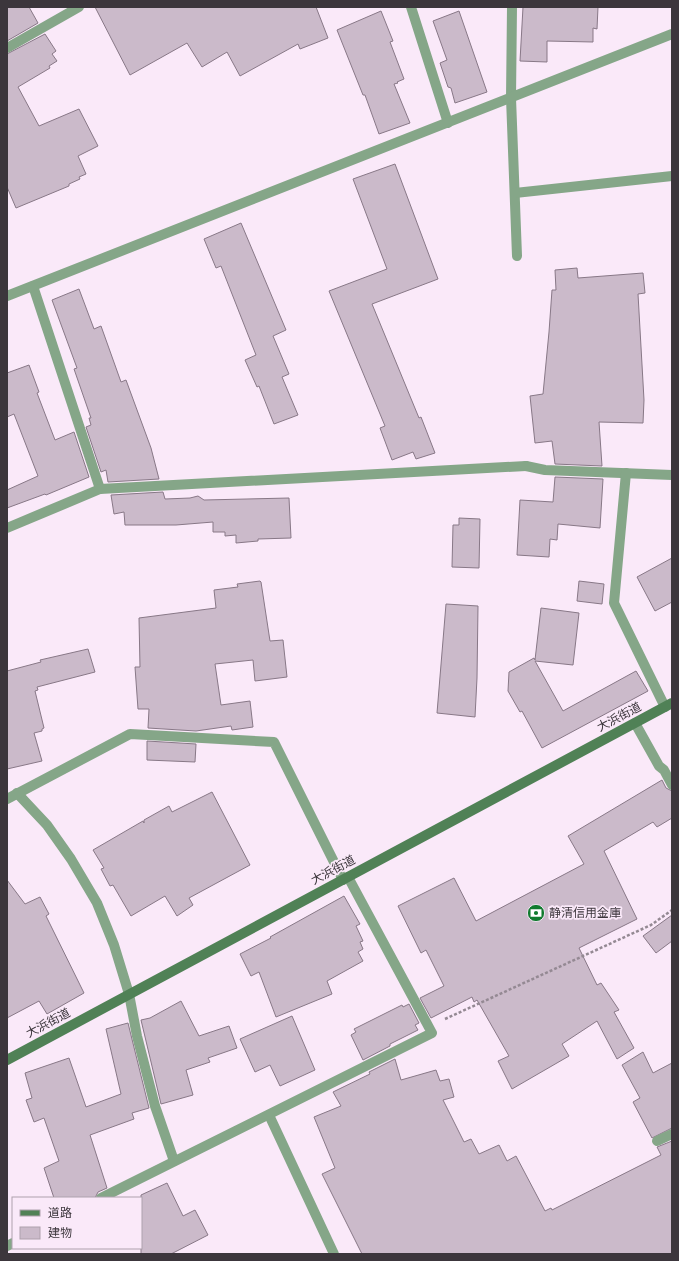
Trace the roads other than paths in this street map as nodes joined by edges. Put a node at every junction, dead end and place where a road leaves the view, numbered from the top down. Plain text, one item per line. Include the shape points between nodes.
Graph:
1 (79, 7) edge
2 (411, 7) edge
3 (512, 7) edge
4 (672, 34) edge
5 (7, 48) edge
6 (511, 98) junction
7 (448, 123) junction
8 (672, 176) edge
9 (515, 193) junction
10 (517, 256) dead end
11 (34, 286) junction
12 (7, 296) edge
13 (626, 473) junction
14 (672, 475) edge
15 (100, 489) junction
16 (7, 528) edge
17 (669, 705) edge
18 (635, 723) junction
19 (672, 785) edge
20 (17, 793) junction
21 (7, 799) edge
22 (345, 878) junction
23 (129, 994) junction
24 (7, 1060) edge
25 (269, 1115) junction
26 (672, 1134) edge
27 (657, 1141) dead end
28 (174, 1161) junction
29 (103, 1197) edge
30 (334, 1254) edge

1 - 5 street
2 - 7 street
3 - 6 street
4 - 6 street
6 - 7 street
6 - 9 street
7 - 11 street
8 - 9 street
9 - 10 street
11 - 12 street
11 - 15 street
13 - 14 street
13 - 15 street via 545,470 526,466
13 - 17 street via 614,603
15 - 16 street
17 - 18 street, 大浜街道
18 - 19 street
18 - 22 street, 大浜街道
20 - 21 street
20 - 22 street via 130,734 274,742
20 - 23 street via 51,830 97,903 114,945
22 - 23 street, 大浜街道
22 - 25 street via 432,1034
23 - 24 street, 大浜街道
23 - 28 street via 155,1106
25 - 28 street
25 - 30 street
26 - 27 street
28 - 29 street

